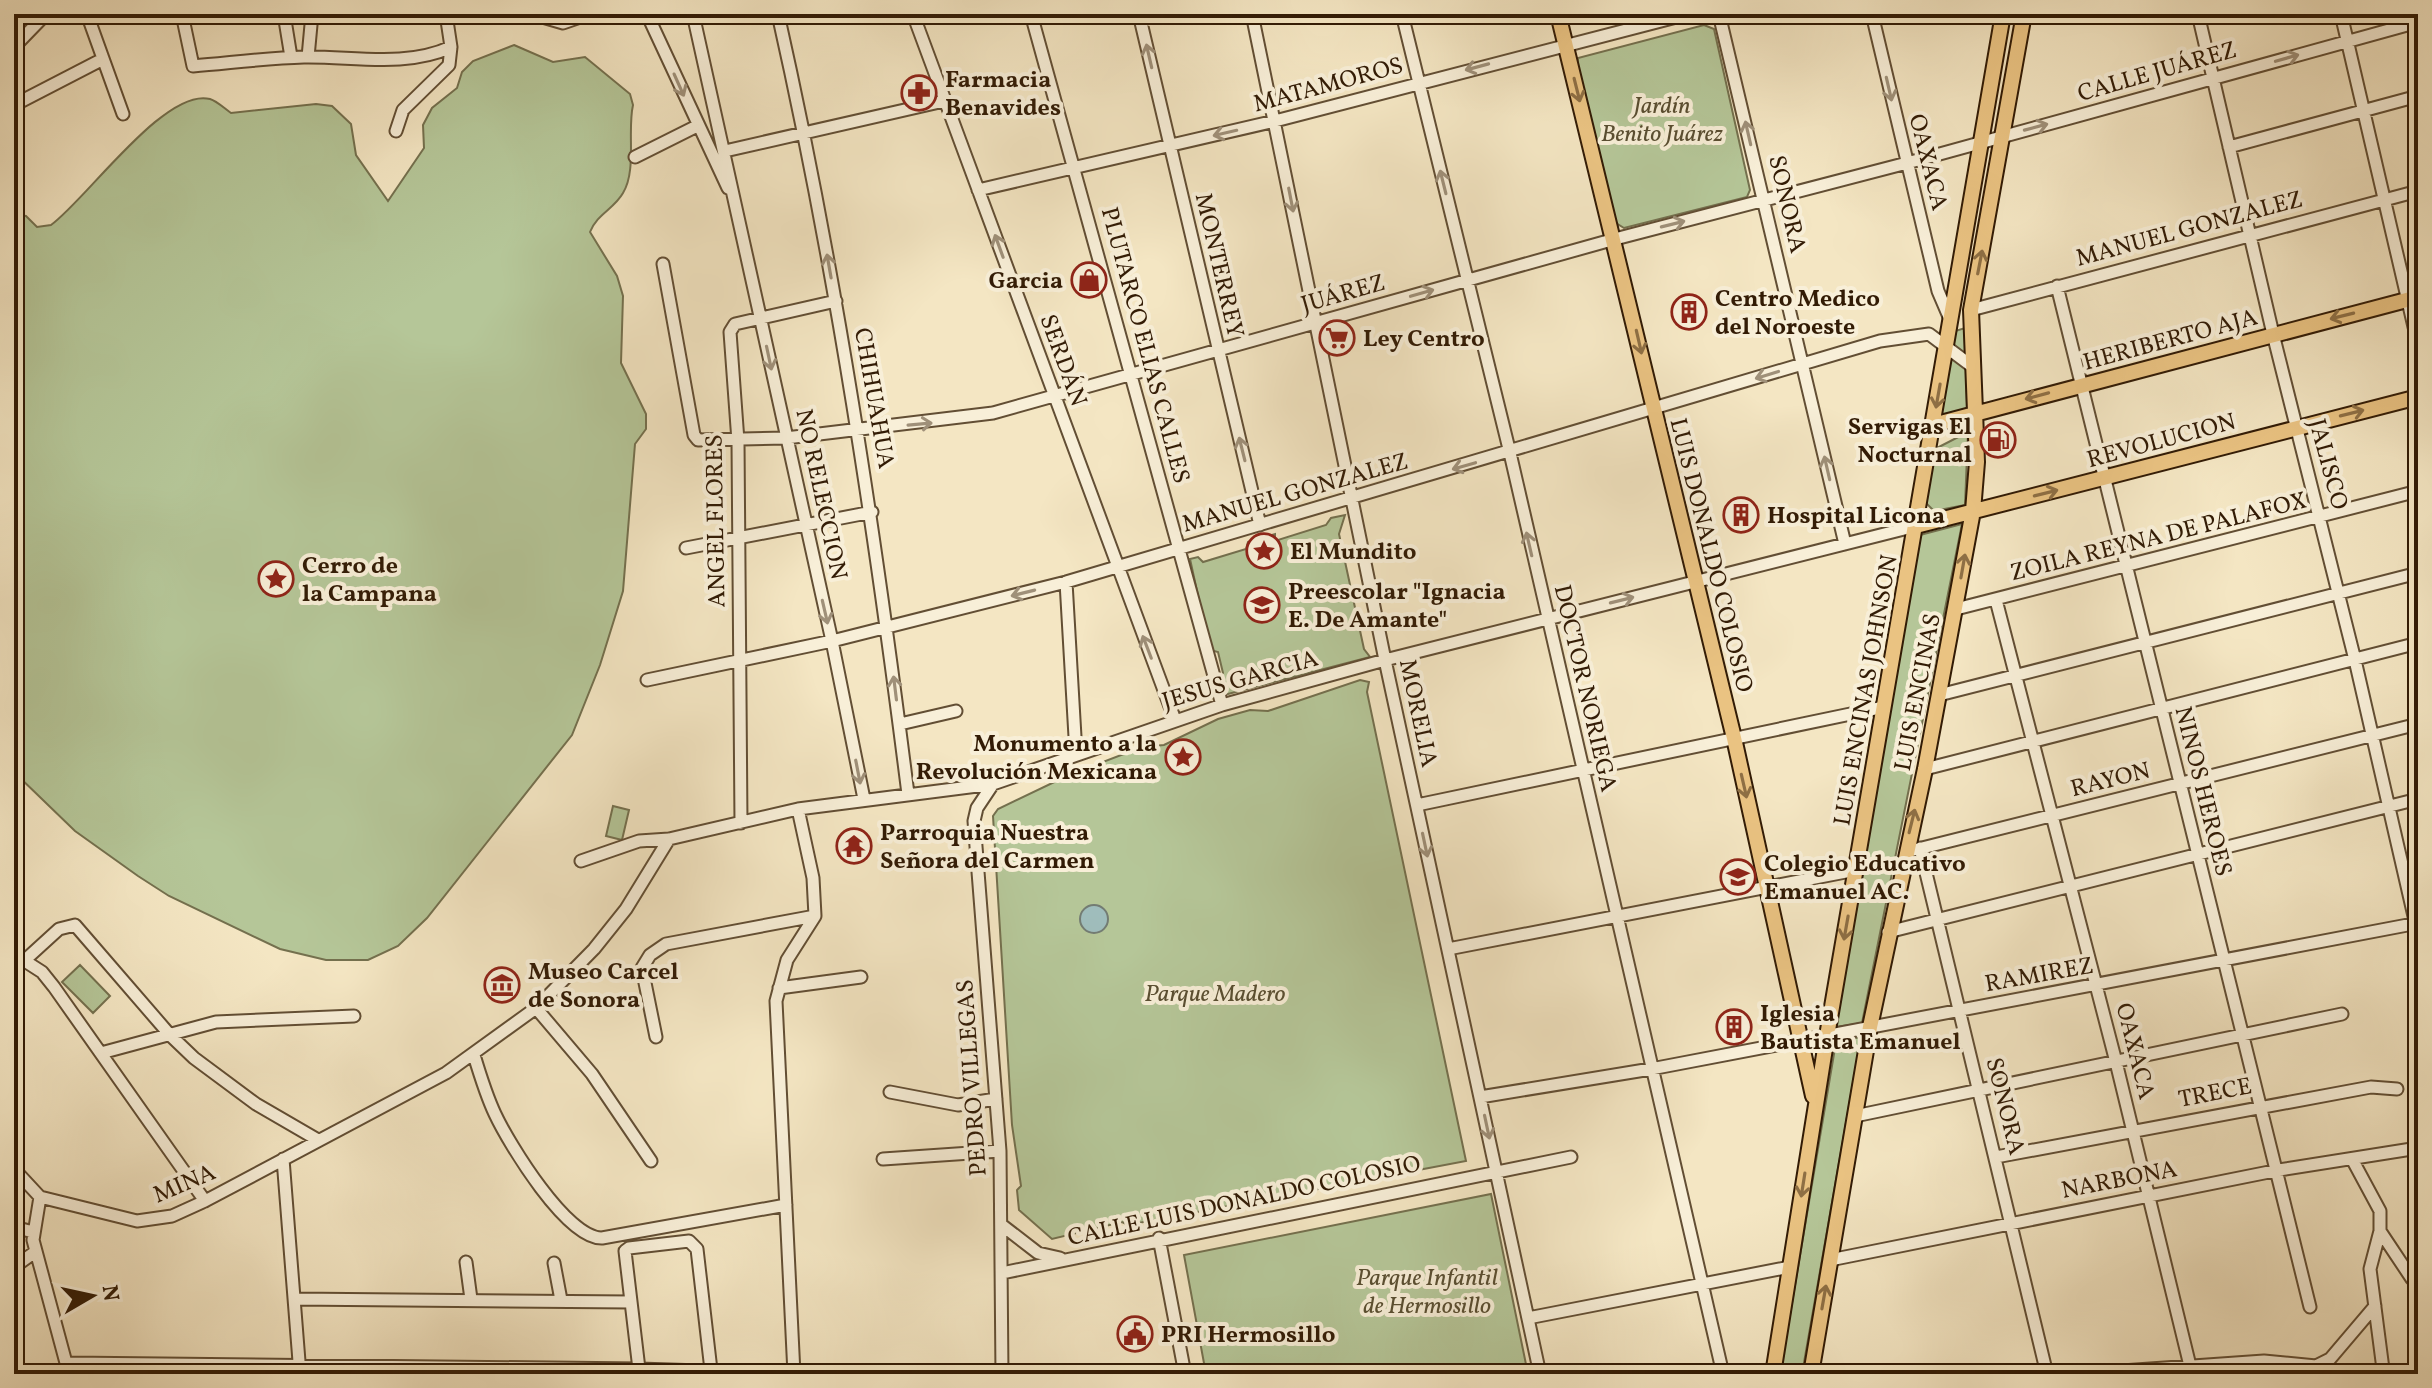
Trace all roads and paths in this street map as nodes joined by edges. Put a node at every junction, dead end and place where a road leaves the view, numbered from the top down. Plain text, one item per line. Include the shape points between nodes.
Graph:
1 (78, 14) edge
2 (87, 14) edge
3 (182, 14) edge
4 (284, 14) edge
5 (312, 14) edge
6 (446, 14) edge
7 (532, 14) edge
8 (589, 14) edge
9 (647, 14) edge
10 (693, 14) edge
11 (778, 14) edge
12 (913, 14) edge
13 (1031, 14) edge
14 (1159, 14) edge
15 (1252, 14) edge
16 (1402, 14) edge
17 (1558, 14) edge
18 (1688, 14) edge
19 (1719, 14) edge
20 (1872, 14) edge
21 (2003, 14) edge
22 (2024, 14) edge
23 (2198, 14) edge
24 (2341, 14) edge
25 (47, 15) edge
26 (1140, 17) edge
27 (2418, 22) edge
28 (2347, 40) junction
29 (1565, 43) junction
30 (14, 47) edge
31 (451, 47) junction
32 (291, 57) junction
33 (308, 57) junction
34 (103, 59) junction
35 (2213, 79) junction
36 (1418, 83) junction
37 (2418, 96) edge
38 (944, 101) junction
39 (14, 105) edge
40 (2364, 111) junction
41 (123, 114) dead end
42 (1275, 121) junction
43 (697, 126) junction
44 (396, 131) dead end
45 (805, 131) junction
46 (2003, 136) junction
47 (1982, 142) junction
48 (1170, 146) junction
49 (2229, 147) junction
50 (725, 151) junction
51 (635, 157) dead end
52 (1907, 163) junction
53 (1075, 170) junction
54 (978, 190) junction
55 (2418, 191) edge
56 (734, 200) junction
57 (2384, 200) junction
58 (1765, 201) junction
59 (2250, 235) junction
60 (1615, 239) junction
61 (663, 264) dead end
62 (1467, 280) junction
63 (2057, 286) junction
64 (2413, 298) edge
65 (836, 301) junction
66 (1971, 310) junction
67 (760, 317) junction
68 (1950, 319) junction
69 (1315, 324) junction
70 (2273, 334) junction
71 (2418, 344) edge
72 (1947, 347) junction
73 (1217, 349) junction
74 (1803, 364) junction
75 (1973, 367) junction
76 (1131, 373) junction
77 (2080, 385) junction
78 (1054, 396) junction
79 (2418, 397) edge
80 (1654, 408) junction
81 (1975, 412) junction
82 (1933, 425) junction
83 (2296, 427) junction
84 (859, 429) junction
85 (786, 438) junction
86 (738, 441) junction
87 (1510, 453) junction
88 (2102, 478) junction
89 (2418, 491) edge
90 (1354, 497) junction
91 (1973, 511) junction
92 (872, 512) junction
93 (2320, 517) junction
94 (1260, 525) junction
95 (1916, 526) junction
96 (806, 527) junction
97 (740, 538) junction
98 (1845, 544) junction
99 (686, 548) dead end
100 (1179, 549) junction
101 (2125, 566) junction
102 (1117, 567) junction
103 (2418, 573) edge
104 (1696, 581) junction
105 (1066, 582) junction
106 (2339, 594) junction
107 (1996, 600) junction
108 (1956, 609) junction
109 (1547, 620) junction
110 (887, 627) junction
111 (832, 641) junction
112 (2144, 642) junction
113 (2418, 643) edge
114 (739, 660) junction
115 (1385, 660) junction
116 (2355, 660) junction
117 (2016, 674) junction
118 (647, 680) dead end
119 (1939, 695) junction
120 (1222, 705) junction
121 (1884, 707) junction
122 (2160, 708) junction
123 (956, 711) dead end
124 (1175, 720) junction
125 (900, 724) junction
126 (2418, 724) edge
127 (2372, 736) junction
128 (1734, 738) junction
129 (2032, 741) junction
130 (1076, 754) junction
131 (1582, 768) junction
132 (1925, 769) junction
133 (993, 784) junction
134 (2179, 785) junction
135 (908, 794) junction
136 (864, 799) junction
137 (2418, 799) edge
138 (1417, 805) junction
139 (2390, 807) junction
140 (798, 809) junction
141 (2051, 816) junction
142 (741, 823) junction
143 (669, 839) junction
144 (1912, 850) junction
145 (2197, 856) junction
146 (581, 861) dead end
147 (1856, 870) junction
148 (2070, 887) junction
149 (1767, 889) junction
150 (815, 916) junction
151 (1618, 918) junction
152 (1937, 921) junction
153 (2417, 924) edge
154 (1888, 932) junction
155 (1448, 949) junction
156 (19, 957) edge
157 (2224, 962) junction
158 (861, 977) dead end
159 (2097, 986) junction
160 (779, 988) junction
161 (536, 1008) junction
162 (1960, 1011) junction
163 (2342, 1014) dead end
164 (354, 1016) dead end
165 (1870, 1027) junction
166 (2243, 1034) junction
167 (170, 1035) junction
168 (1827, 1036) junction
169 (656, 1037) dead end
170 (1802, 1040) junction
171 (101, 1053) junction
172 (474, 1055) junction
173 (2116, 1062) junction
174 (1651, 1069) junction
175 (2397, 1089) dead end
176 (1979, 1090) junction
177 (890, 1092) dead end
178 (1480, 1097) junction
179 (996, 1099) junction
180 (2262, 1105) junction
181 (1815, 1108) junction
182 (1855, 1116) junction
183 (2133, 1131) junction
184 (318, 1140) junction
185 (2418, 1148) edge
186 (1000, 1151) junction
187 (1571, 1157) dead end
188 (1996, 1157) junction
189 (283, 1159) junction
190 (883, 1159) dead end
191 (2352, 1159) junction
192 (651, 1161) dead end
193 (14, 1169) edge
194 (2279, 1170) junction
195 (1496, 1171) junction
196 (2149, 1196) junction
197 (40, 1197) junction
198 (205, 1201) junction
199 (786, 1205) junction
200 (2012, 1223) junction
201 (1003, 1226) junction
202 (14, 1227) edge
203 (2380, 1231) junction
204 (33, 1232) junction
205 (1159, 1238) junction
206 (35, 1252) junction
207 (1064, 1259) junction
208 (1830, 1260) junction
209 (466, 1262) dead end
210 (554, 1263) dead end
211 (14, 1267) edge
212 (1790, 1267) junction
213 (1002, 1273) junction
214 (2412, 1279) dead end
215 (1702, 1286) junction
216 (294, 1299) junction
217 (471, 1299) junction
218 (561, 1300) junction
219 (631, 1302) junction
220 (2375, 1306) junction
221 (2310, 1307) dead end
222 (1528, 1318) junction
223 (69, 1369) edge
224 (639, 1369) junction
225 (2185, 1369) edge
226 (2383, 1369) dead end
227 (185, 1370) edge
228 (250, 1370) edge
229 (300, 1370) edge
230 (711, 1370) junction
231 (473, 1371) edge
232 (581, 1372) edge
233 (687, 1372) edge
234 (794, 1374) edge
235 (1002, 1374) edge
236 (1185, 1374) edge
237 (1540, 1374) edge
238 (1723, 1374) edge
239 (1773, 1374) edge
240 (1811, 1374) edge
241 (2047, 1374) edge
242 (2079, 1374) edge

1 - 25 street
2 - 34 street
3 - 32 street via 193,66
4 - 32 street
5 - 33 street
6 - 31 street
7 - 8 street via 563,23
9 -> 43 street
10 - 50 street
11 - 45 street, CHIHUAHUA
12 - 38 street, SERDÁN
13 - 53 street, PLUTARCO ELIAS CALLES
14 - 26 street
15 - 42 street, MORELIA
16 - 36 street, DOCTOR NORIEGA
17 - 29 main road, LUIS DONALDO COLOSIO
18 - 29 street, MATAMOROS
58 -> 19 street, SONORA
20 -> 52 street, OAXACA
21 - 47 main road, LUIS ENCINAS JOHNSON
22 - 46 main road, LUIS ENCINAS
23 - 35 street, JALISCO
24 - 28 street
25 - 30 street
48 -> 26 street, MONTERREY
27 - 28 street, CALLE JUÁREZ
35 -> 28 street, CALLE JUÁREZ
28 - 40 street
29 -> 36 street, MATAMOROS
29 -> 60 main road, LUIS DONALDO COLOSIO
31 - 33 street via 403,58
31 - 44 street via 449,65 403,110
32 - 33 street
34 - 39 street
34 - 41 street
46 -> 35 street, CALLE JUÁREZ
35 - 49 street, JALISCO
36 - 42 street, MATAMOROS
62 -> 36 street, DOCTOR NORIEGA
37 - 40 street
38 - 45 street
38 - 54 street, SERDÁN
40 - 49 street
40 - 57 street
42 -> 48 street, MATAMOROS
42 -> 69 street, MORELIA
43 - 51 street
43 - 56 street
45 - 50 street
65 -> 45 street, CHIHUAHUA
46 - 47 street, CALLE JUÁREZ
66 -> 46 main road, LUIS ENCINAS
47 - 52 street, CALLE JUÁREZ
47 - 68 main road, LUIS ENCINAS JOHNSON
48 - 53 street, MATAMOROS
48 - 73 street, MONTERREY
49 - 59 street, JALISCO
50 - 56 street
52 - 58 street, JUÁREZ
52 - 68 street, OAXACA via 1938,291
53 - 54 street, MATAMOROS
53 - 76 street, PLUTARCO ELIAS CALLES
78 -> 54 street, SERDÁN
55 - 57 street, MANUEL GONZALEZ
56 - 67 street, NO RELECCION
57 - 59 street, MANUEL GONZALEZ
57 - 64 street
60 -> 58 street, JUÁREZ
58 - 74 street, SONORA
59 - 63 street, MANUEL GONZALEZ
59 - 70 street, JALISCO
60 - 62 street, JUÁREZ
60 -> 80 main road, LUIS DONALDO COLOSIO
61 - 86 street, JUÁREZ via 695,438
69 -> 62 street, JUÁREZ
62 - 87 street, DOCTOR NORIEGA
63 - 66 street, MANUEL GONZALEZ
63 - 77 street, NINOS HEROES
64 -> 70 main road, HERIBERTO AJA
64 - 71 street
65 - 67 street, ANGEL FLORES
65 - 84 street, CHIHUAHUA
66 - 75 main road, LUIS ENCINAS
67 -> 85 street, NO RELECCION
67 - 86 street, ANGEL FLORES via 735,324 730,332
68 - 72 main road, LUIS ENCINAS JOHNSON
69 - 73 street, JUÁREZ
69 - 90 street, MORELIA
70 - 77 main road, HERIBERTO AJA
70 - 83 street, JALISCO
72 - 74 street, MANUEL GONZALEZ via 1929,334 1918,334
72 - 75 street, MANUEL GONZALEZ
72 -> 82 main road, LUIS ENCINAS JOHNSON
73 - 76 street, JUÁREZ
94 -> 73 street, MONTERREY
74 -> 80 street, MANUEL GONZALEZ
98 -> 74 street, SONORA
75 - 81 main road, LUIS ENCINAS
76 - 78 street, JUÁREZ
76 - 100 street, PLUTARCO ELIAS CALLES
77 -> 81 main road, HERIBERTO AJA
77 - 88 street, NINOS HEROES
84 -> 78 street, JUÁREZ via 981,415
78 - 102 street, SERDÁN
83 -> 79 main road, REVOLUCION
80 - 87 street, MANUEL GONZALEZ
80 - 104 main road, LUIS DONALDO COLOSIO
81 - 82 main road, HERIBERTO AJA
81 - 91 main road, LUIS ENCINAS
82 - 95 main road, LUIS ENCINAS JOHNSON
83 - 88 main road, REVOLUCION
83 - 93 street, JALISCO
84 - 85 street, JUÁREZ
84 - 92 street, CHIHUAHUA
85 - 86 street, JUÁREZ
85 - 96 street, NO RELECCION
86 - 97 street, ANGEL FLORES
87 -> 90 street, MANUEL GONZALEZ
109 -> 87 street, DOCTOR NORIEGA
91 -> 88 main road, REVOLUCION
88 - 101 street, NINOS HEROES
89 - 93 street, ZOILA REYNA DE PALAFOX
90 - 94 street, MANUEL GONZALEZ
90 - 115 street, MORELIA
91 - 95 main road, REVOLUCION
108 -> 91 main road, LUIS ENCINAS
92 - 96 street
92 - 110 street, CHIHUAHUA
93 - 101 street, ZOILA REYNA DE PALAFOX
93 - 106 street, JALISCO
94 - 100 street, MANUEL GONZALEZ
95 - 98 street, JESUS GARCIA
95 - 121 main road, LUIS ENCINAS JOHNSON
96 - 97 street
96 -> 111 street, NO RELECCION
97 - 99 street
97 - 114 street, ANGEL FLORES
98 - 104 street, JESUS GARCIA
100 - 102 street, MANUEL GONZALEZ
100 - 120 street, PLUTARCO ELIAS CALLES
101 - 107 street, ZOILA REYNA DE PALAFOX
101 - 112 street, NINOS HEROES
102 - 105 street, MANUEL GONZALEZ
124 -> 102 street, SERDÁN
103 - 106 street
109 -> 104 street, JESUS GARCIA
104 - 128 main road, LUIS DONALDO COLOSIO
105 -> 110 street, MANUEL GONZALEZ
105 - 130 street
106 - 112 street
106 - 116 street, JALISCO
107 - 108 street, ZOILA REYNA DE PALAFOX
107 - 117 street, OAXACA
108 - 119 main road, LUIS ENCINAS
109 - 115 street, JESUS GARCIA
109 - 131 street, DOCTOR NORIEGA
110 - 111 street, MANUEL GONZALEZ
125 -> 110 street, CHIHUAHUA
111 - 114 street, MANUEL GONZALEZ
111 -> 136 street, NO RELECCION
112 - 117 street
112 - 122 street, NINOS HEROES
113 - 116 street
114 - 118 street, MANUEL GONZALEZ
114 - 142 street, ANGEL FLORES
115 - 120 street, JESUS GARCIA
115 - 138 street, MORELIA
116 - 122 street
116 - 127 street, JALISCO
117 - 119 street
117 - 129 street, OAXACA
119 - 132 main road, LUIS ENCINAS
120 - 124 street, JESUS GARCIA
121 - 128 street
121 - 147 main road, LUIS ENCINAS JOHNSON
122 - 129 street
122 - 134 street, NINOS HEROES
123 - 125 street
124 - 130 street, JESUS GARCIA
125 - 135 street, CHIHUAHUA
126 - 127 street, RAYON
127 - 134 street, RAYON
127 - 139 street, JALISCO
128 - 131 street
128 -> 149 main road, LUIS DONALDO COLOSIO
129 - 132 street
129 - 141 street, OAXACA
130 - 133 street, JESUS GARCIA
131 - 138 street
131 - 151 street, DOCTOR NORIEGA
144 -> 132 main road, LUIS ENCINAS
133 - 135 street, JESUS GARCIA
133 - 179 street, PEDRO VILLEGAS via 974,821
134 - 141 street, RAYON
134 - 145 street, NINOS HEROES
135 - 136 street, JESUS GARCIA
136 - 140 street, JESUS GARCIA
137 - 139 street
138 -> 155 street, MORELIA
139 - 145 street
139 - 153 street, JALISCO
140 - 142 street, JESUS GARCIA
140 - 150 street
141 - 144 street, RAYON
141 - 148 street, OAXACA
142 - 143 street, JESUS GARCIA
143 - 146 street, JESUS GARCIA via 626,844
143 - 161 street, MINA via 626,909
144 - 152 street, SONORA
144 - 154 main road, LUIS ENCINAS
145 - 148 street
145 - 157 street, NINOS HEROES
147 - 149 street
147 -> 168 main road, LUIS ENCINAS JOHNSON
148 - 152 street
148 - 159 street, OAXACA
149 - 151 street
149 - 170 main road, LUIS DONALDO COLOSIO
150 - 160 street via 787,960
150 - 169 street via 666,944 650,955 642,968
151 - 155 street
151 - 174 street, DOCTOR NORIEGA
152 - 154 street
152 - 162 street, SONORA
153 - 157 street, RAMIREZ
154 - 165 main road, LUIS ENCINAS
155 - 178 street, MORELIA
156 - 167 street via 59,929 75,925
156 - 171 street via 48,979
157 - 159 street, RAMIREZ
157 - 166 street, NINOS HEROES
158 - 160 street
159 - 162 street, RAMIREZ
159 - 173 street, OAXACA
160 - 199 street
161 - 172 street, MINA
161 - 192 street via 592,1074
162 - 165 street, RAMIREZ
162 - 176 street, SONORA
163 - 166 street
164 - 167 street via 232,1021
165 - 168 street, RAMIREZ
165 - 182 main road, LUIS ENCINAS
166 - 173 street
166 - 180 street, NINOS HEROES
167 - 171 street
167 - 184 street via 256,1104
168 - 170 street, RAMIREZ
168 - 181 main road, LUIS ENCINAS JOHNSON
170 - 174 street, RAMIREZ
170 - 181 main road, LUIS DONALDO COLOSIO
171 - 198 street
172 - 184 street, MINA
172 - 199 street via 495,1114 526,1165 588,1236 602,1238
173 - 176 street
173 - 183 street, OAXACA
174 - 178 street, RAMIREZ
174 - 215 street, DOCTOR NORIEGA
175 - 180 street, TRECE via 2371,1087
176 - 182 street
176 - 188 street, SONORA
177 - 179 street via 958,1105
178 -> 195 street, MORELIA
179 - 186 street, PEDRO VILLEGAS
180 - 183 street, TRECE
180 - 194 street, NINOS HEROES
181 -> 212 main road, LUIS ENCINAS JOHNSON
182 - 208 main road, LUIS ENCINAS
183 - 188 street, TRECE
183 - 196 street, OAXACA
184 - 189 street, MINA
185 - 191 street, NARBONA
186 - 190 street
186 - 201 street, PEDRO VILLEGAS
187 - 195 street, CALLE LUIS DONALDO COLOSIO
188 - 200 street, SONORA
189 - 198 street, MINA
189 - 216 street
191 - 194 street, NARBONA
191 - 203 street via 2380,1211
193 - 197 street
194 - 196 street, NARBONA
194 - 221 street, NINOS HEROES
195 - 205 street, CALLE LUIS DONALDO COLOSIO
195 - 222 street, MORELIA
196 - 200 street, NARBONA
196 - 225 street, OAXACA
197 - 198 street, MINA via 137,1221 172,1216
197 - 204 street
199 - 234 street
200 - 208 street, NARBONA
200 - 241 street, SONORA
201 - 207 street via 1038,1253
201 - 213 street, PEDRO VILLEGAS
202 - 204 street
203 - 214 street
203 - 220 street via 2370,1259
204 - 206 street
205 - 207 street, CALLE LUIS DONALDO COLOSIO
205 - 236 street
206 - 211 street
206 - 223 street
207 - 213 street, CALLE LUIS DONALDO COLOSIO
240 -> 208 main road, LUIS ENCINAS
209 - 217 street
210 - 218 street
212 - 215 street
212 - 239 main road, LUIS ENCINAS JOHNSON
213 - 235 street, PEDRO VILLEGAS
215 - 222 street
215 - 238 street, DOCTOR NORIEGA
216 - 217 street
216 - 229 street
217 - 218 street
218 - 219 street
219 - 224 street
219 - 230 street via 624,1257 629,1248 694,1243
220 - 225 street via 2330,1359 2316,1366 2264,1361
220 - 226 street
222 - 237 street, MORELIA
223 - 227 street
224 - 232 street
224 - 233 street
225 - 242 street
227 - 228 street
228 - 229 street
229 - 231 street
230 - 233 street
230 - 234 street
231 - 232 street

